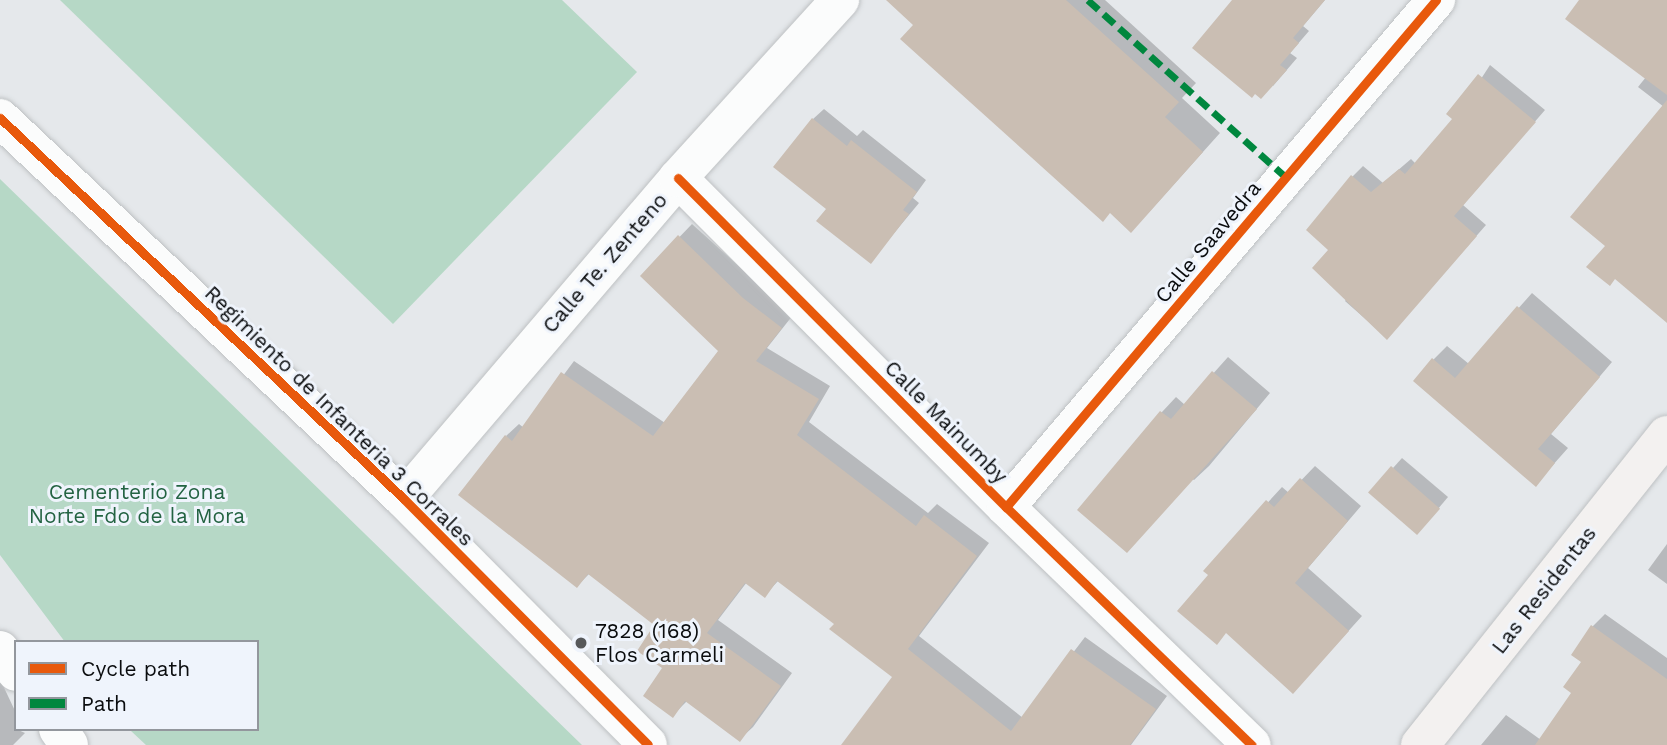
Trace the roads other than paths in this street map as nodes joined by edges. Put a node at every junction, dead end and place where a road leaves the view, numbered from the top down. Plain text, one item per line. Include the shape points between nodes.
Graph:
1 (840, 0) edge
2 (1436, 0) edge
3 (0, 118) edge
4 (678, 178) junction
5 (1667, 435) edge
6 (404, 499) junction
7 (1006, 507) junction
8 (0, 650) edge
9 (14, 669) edge
10 (648, 745) edge
11 (1252, 745) edge
12 (1420, 745) edge

1 - 4 street, Calle Te. Zenteno
2 - 7 street, Calle Saavedra
3 - 6 street, Regimiento de Infanteria 3 Corrales
4 - 6 street, Calle Te. Zenteno
4 - 7 street, Calle Mainumby
5 - 12 main road, Las Residentas
6 - 10 street, Regimiento de Infanteria 3 Corrales
7 - 11 street, Calle Mainumby
8 - 9 street

